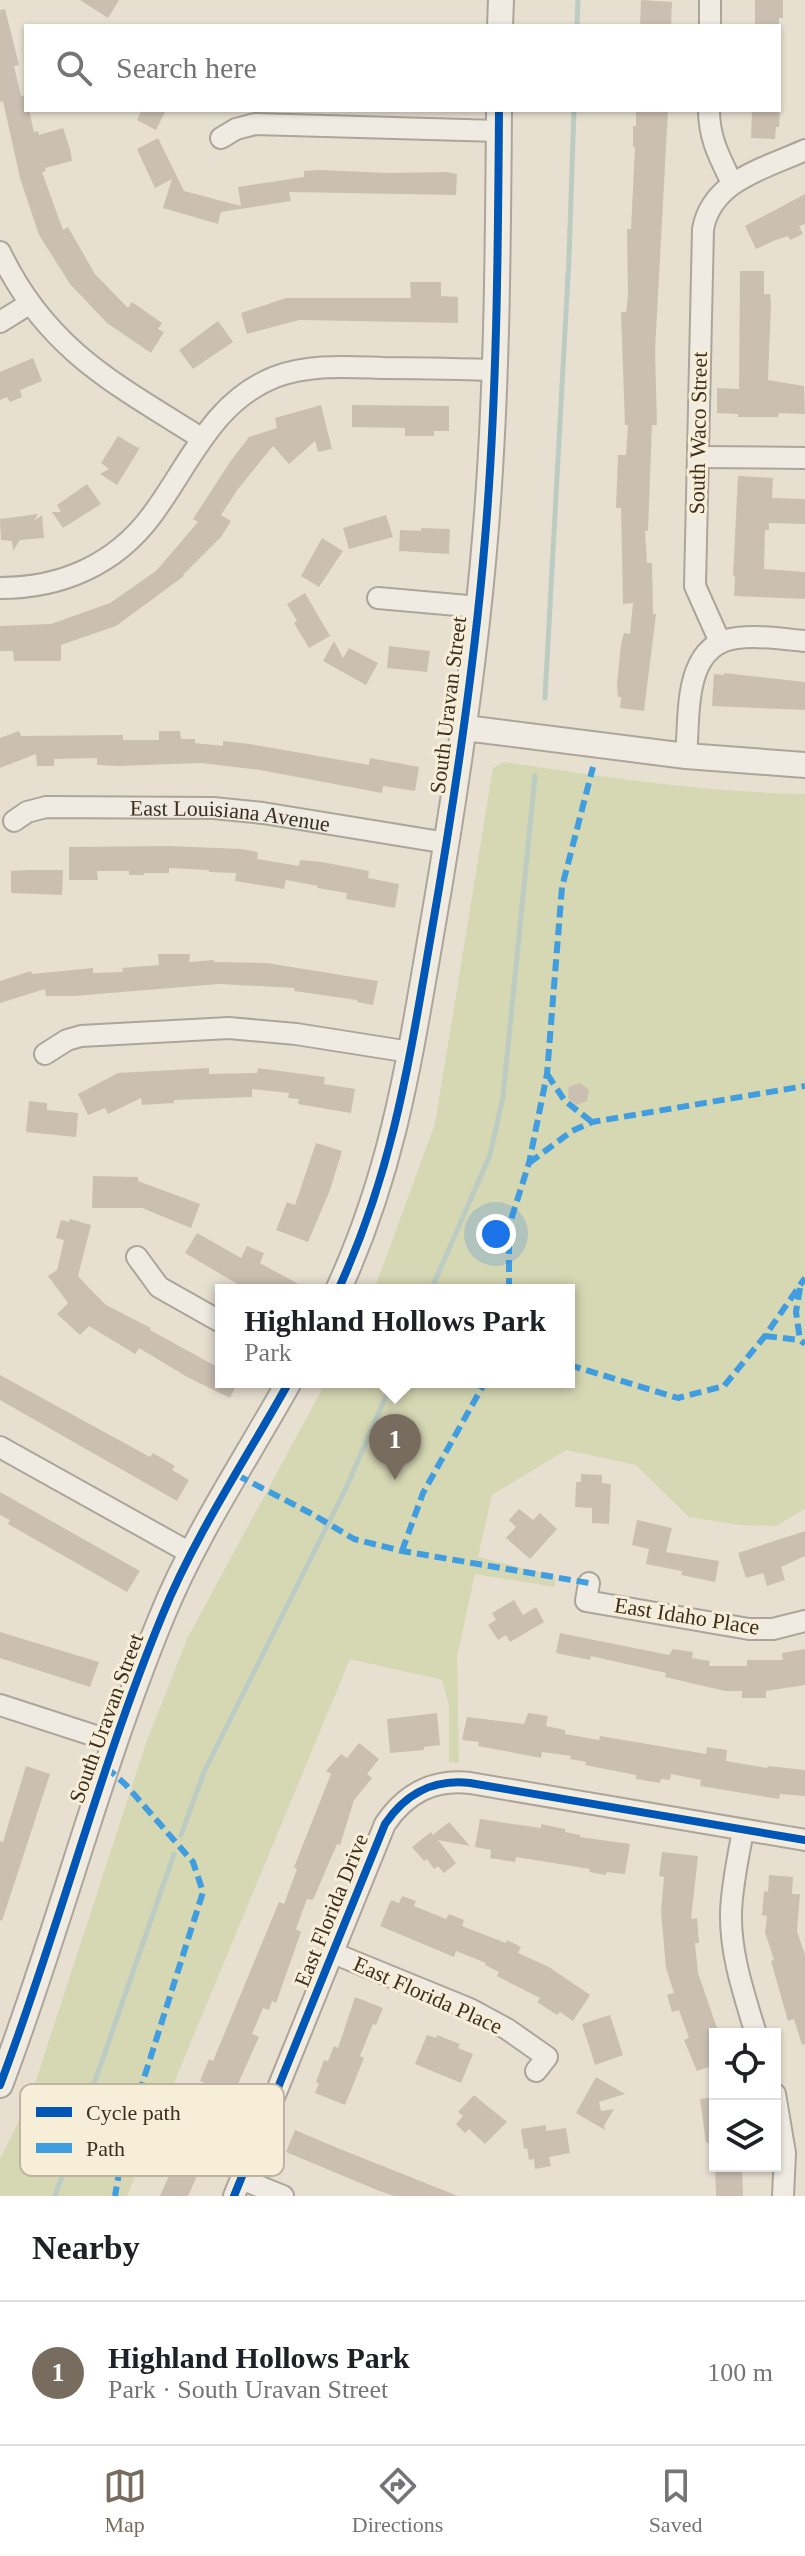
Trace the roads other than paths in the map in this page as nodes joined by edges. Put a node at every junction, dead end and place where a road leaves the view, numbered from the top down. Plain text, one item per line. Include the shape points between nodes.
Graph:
1 (501, 0) edge
2 (710, 0) edge
3 (500, 24) edge
4 (710, 24) edge
5 (709, 112) edge
6 (499, 120) edge
7 (221, 138) dead end
8 (805, 150) edge
9 (732, 183) junction
10 (0, 252) edge
11 (29, 304) junction
12 (0, 322) edge
13 (493, 370) junction
14 (201, 438) junction
15 (698, 457) junction
16 (805, 458) edge
17 (0, 588) edge
18 (378, 598) dead end
19 (479, 607) junction
20 (805, 641) edge
21 (720, 642) junction
22 (465, 728) junction
23 (686, 756) junction
24 (805, 765) edge
25 (14, 821) dead end
26 (447, 843) junction
27 (410, 1052) junction
28 (45, 1054) dead end
29 (137, 1257) dead end
30 (341, 1284) edge
31 (215, 1319) edge
32 (286, 1388) edge
33 (0, 1447) edge
34 (192, 1554) junction
35 (589, 1583) dead end
36 (805, 1621) edge
37 (0, 1705) edge
38 (114, 1742) junction
39 (743, 1831) junction
40 (805, 1840) edge
41 (333, 1953) junction
42 (754, 2028) edge
43 (536, 2071) dead end
44 (279, 2084) edge
45 (0, 2085) edge
46 (776, 2100) edge
47 (237, 2187) edge
48 (283, 2196) edge
49 (783, 2196) edge

1 - 3 street
2 - 4 street
5 - 9 street via 713,145
6 - 7 street via 255,124
6 - 13 street, South Uravan Street
8 - 9 street, South Waco Street
9 - 15 street, South Waco Street via 710,205 703,229
10 - 11 street
11 - 12 street
11 - 14 street via 94,370
13 - 14 street via 297,370 252,388
13 - 19 street, South Uravan Street
14 - 17 street via 153,514 115,553 48,584
15 - 16 street
15 - 21 street, South Waco Street via 695,586
18 - 19 street, South Uravan Street
19 - 22 street, South Uravan Street
20 - 21 street via 751,637
21 - 23 street via 698,663 693,678
22 - 23 street
22 - 26 street, South Uravan Street
23 - 24 street
25 - 26 street, East Louisiana Avenue via 46,807 213,808
26 - 27 street, South Uravan Street
27 - 28 street via 229,1028 81,1036
27 - 30 street, South Uravan Street via 385,1168
29 - 31 street via 159,1287
32 - 34 street, South Uravan Street
33 - 34 street
34 - 38 street, South Uravan Street via 163,1612
35 - 36 street, East Idaho Place via 586,1601 749,1629
37 - 38 street
38 - 45 street, South Uravan Street
39 - 40 street, East Florida Drive
39 - 41 street, East Florida Drive via 470,1783 433,1785 407,1798 385,1824
39 - 42 street via 733,1886 732,1938
41 - 43 street, East Florida Place via 507,2029 547,2057
41 - 44 street, East Florida Drive
46 - 49 street via 785,2153
47 - 48 street

